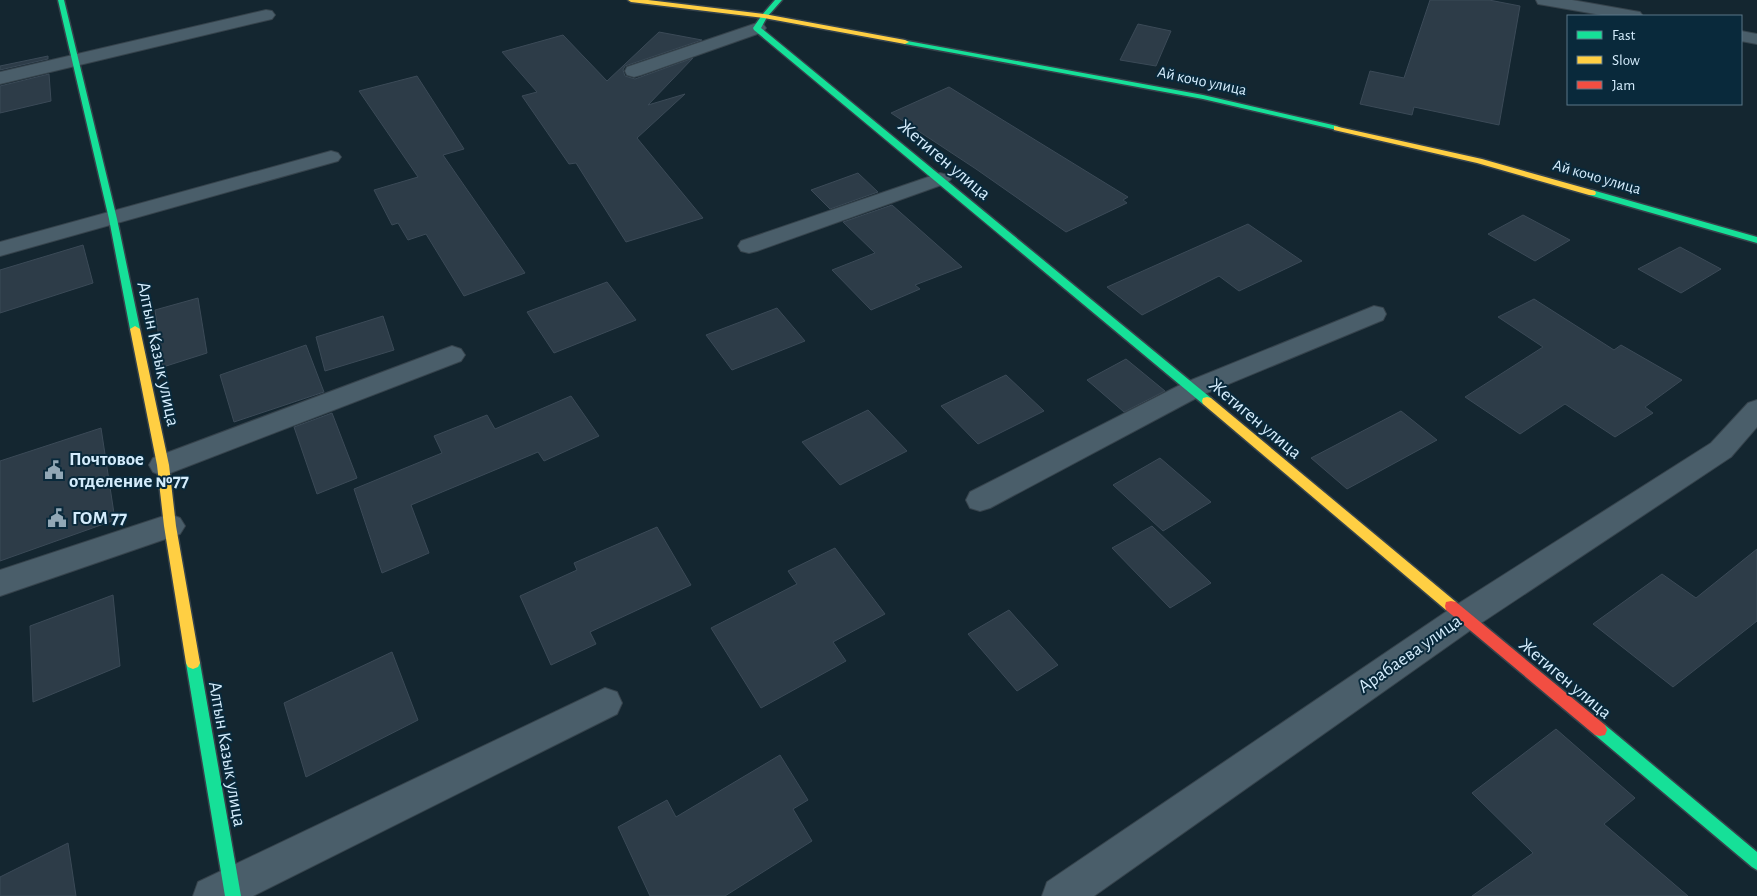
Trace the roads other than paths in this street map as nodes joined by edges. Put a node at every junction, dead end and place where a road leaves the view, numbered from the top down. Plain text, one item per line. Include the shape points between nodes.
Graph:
1 (61, 0) edge
2 (631, 0) edge
3 (780, 0) edge
4 (1544, 0) edge
5 (1628, 15) edge
6 (266, 16) dead end
7 (760, 22) junction
8 (1742, 36) edge
9 (1757, 39) edge
10 (76, 60) junction
11 (634, 71) dead end
12 (0, 78) edge
13 (331, 157) dead end
14 (940, 179) junction
15 (113, 220) junction
16 (1757, 240) edge
17 (749, 246) dead end
18 (0, 249) edge
19 (1374, 314) dead end
20 (452, 355) dead end
21 (1193, 389) junction
22 (1757, 410) edge
23 (163, 465) junction
24 (980, 500) dead end
25 (170, 526) junction
26 (0, 583) edge
27 (1464, 617) junction
28 (605, 703) dead end
29 (1757, 862) edge
30 (226, 893) edge
31 (1061, 896) edge

1 - 10 street, Алтын Казык улица
2 - 7 street, Ай кочо улица
3 - 7 street
4 - 5 street
6 - 10 street
7 - 11 street
7 - 14 street, Жетиген улица
7 - 16 street, Ай кочо улица via 1203,97 1479,160
8 - 9 street
10 - 12 street
10 - 15 street, Алтын Казык улица
13 - 15 street
14 - 17 street
14 - 21 street, Жетиген улица
15 - 18 street
15 - 23 street, Алтын Казык улица
19 - 21 street
20 - 23 street
21 - 24 street
21 - 27 street, Жетиген улица
22 - 27 street, Арабаева улица via 1721,450
23 - 25 street, Алтын Казык улица
25 - 26 street
25 - 30 street, Алтын Казык улица
27 - 29 street, Жетиген улица
27 - 31 street, Арабаева улица
28 - 30 street

